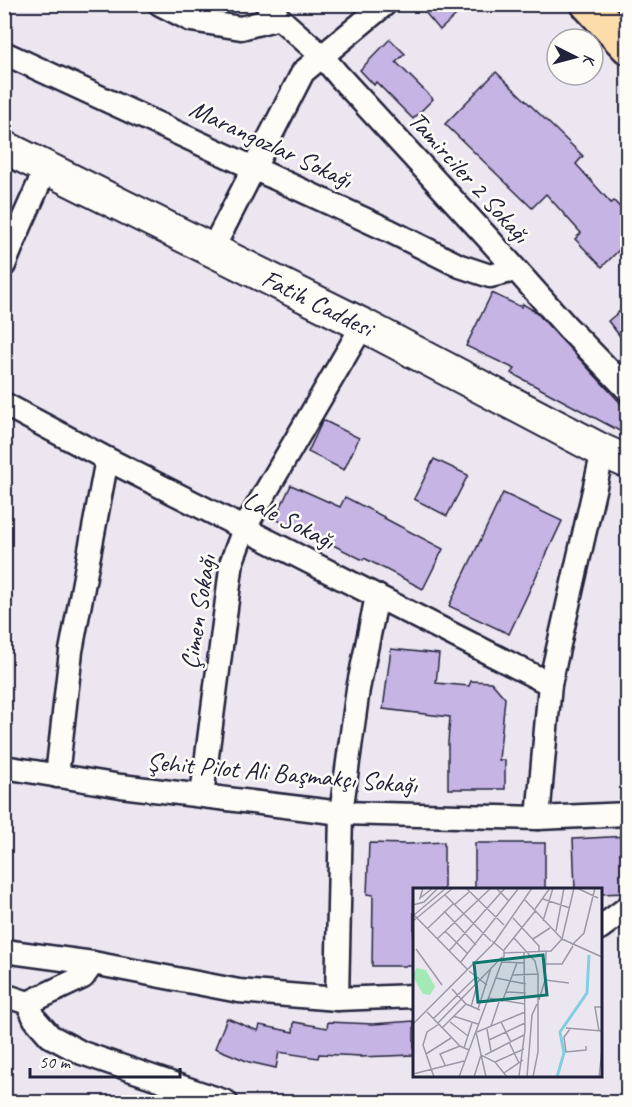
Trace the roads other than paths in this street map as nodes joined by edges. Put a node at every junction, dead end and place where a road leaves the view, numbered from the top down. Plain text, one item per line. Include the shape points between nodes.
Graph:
1 (160, 4) edge
2 (386, 4) edge
3 (588, 4) edge
4 (273, 11) edge
5 (627, 47) edge
6 (4, 53) edge
7 (322, 56) junction
8 (4, 147) edge
9 (46, 168) junction
10 (253, 168) junction
11 (212, 250) junction
12 (4, 265) edge
13 (515, 270) junction
14 (363, 325) junction
15 (627, 390) edge
16 (4, 404) edge
17 (615, 456) edge
18 (107, 459) junction
19 (244, 529) junction
20 (377, 596) junction
21 (550, 684) junction
22 (4, 767) edge
23 (57, 776) junction
24 (202, 795) junction
25 (341, 813) junction
26 (627, 814) edge
27 (538, 818) junction
28 (627, 907) edge
29 (602, 926) edge
30 (4, 951) edge
31 (93, 963) junction
32 (4, 995) edge
33 (413, 996) edge
34 (337, 999) junction
35 (28, 1003) junction
36 (226, 1102) edge

1 - 4 street via 191,21 241,28
2 - 7 street
3 - 5 highway
4 - 7 street, Tamirciler 2 Sokağı
6 - 10 street, Marangozlar Sokağı
7 - 10 street via 303,72
7 - 13 street, Tamirciler 2 Sokağı
8 - 9 main road, Fatih Caddesi
9 - 11 main road, Fatih Caddesi
9 - 12 street
10 - 11 street
10 - 13 street, Marangozlar Sokağı via 460,266 490,276
11 - 14 main road, Fatih Caddesi
13 - 15 street, Tamirciler 2 Sokağı
14 - 17 main road, Fatih Caddesi
14 - 19 street, Çimen Sokağı
16 - 18 street, Lale Sokağı
17 - 21 street
18 - 19 street, Lale Sokağı
18 - 23 street via 71,651
19 - 20 street, Lale Sokağı
19 - 24 street, Çimen Sokağı via 232,561
20 - 21 street, Lale Sokağı
20 - 25 street via 357,689
21 - 27 street
22 - 23 street, Şehit Pilot Ali Başmakçı Sokağı
23 - 24 street, Şehit Pilot Ali Başmakçı Sokağı
24 - 25 street, Şehit Pilot Ali Başmakçı Sokağı
25 - 27 street, Şehit Pilot Ali Başmakçı Sokağı
25 - 34 street
26 - 27 street, Şehit Pilot Ali Başmakçı Sokağı
28 - 29 street
30 - 31 street
31 - 34 street via 239,992
31 - 35 street via 83,977
32 - 35 street
33 - 34 street
35 - 36 street via 35,1019 50,1036 82,1053

